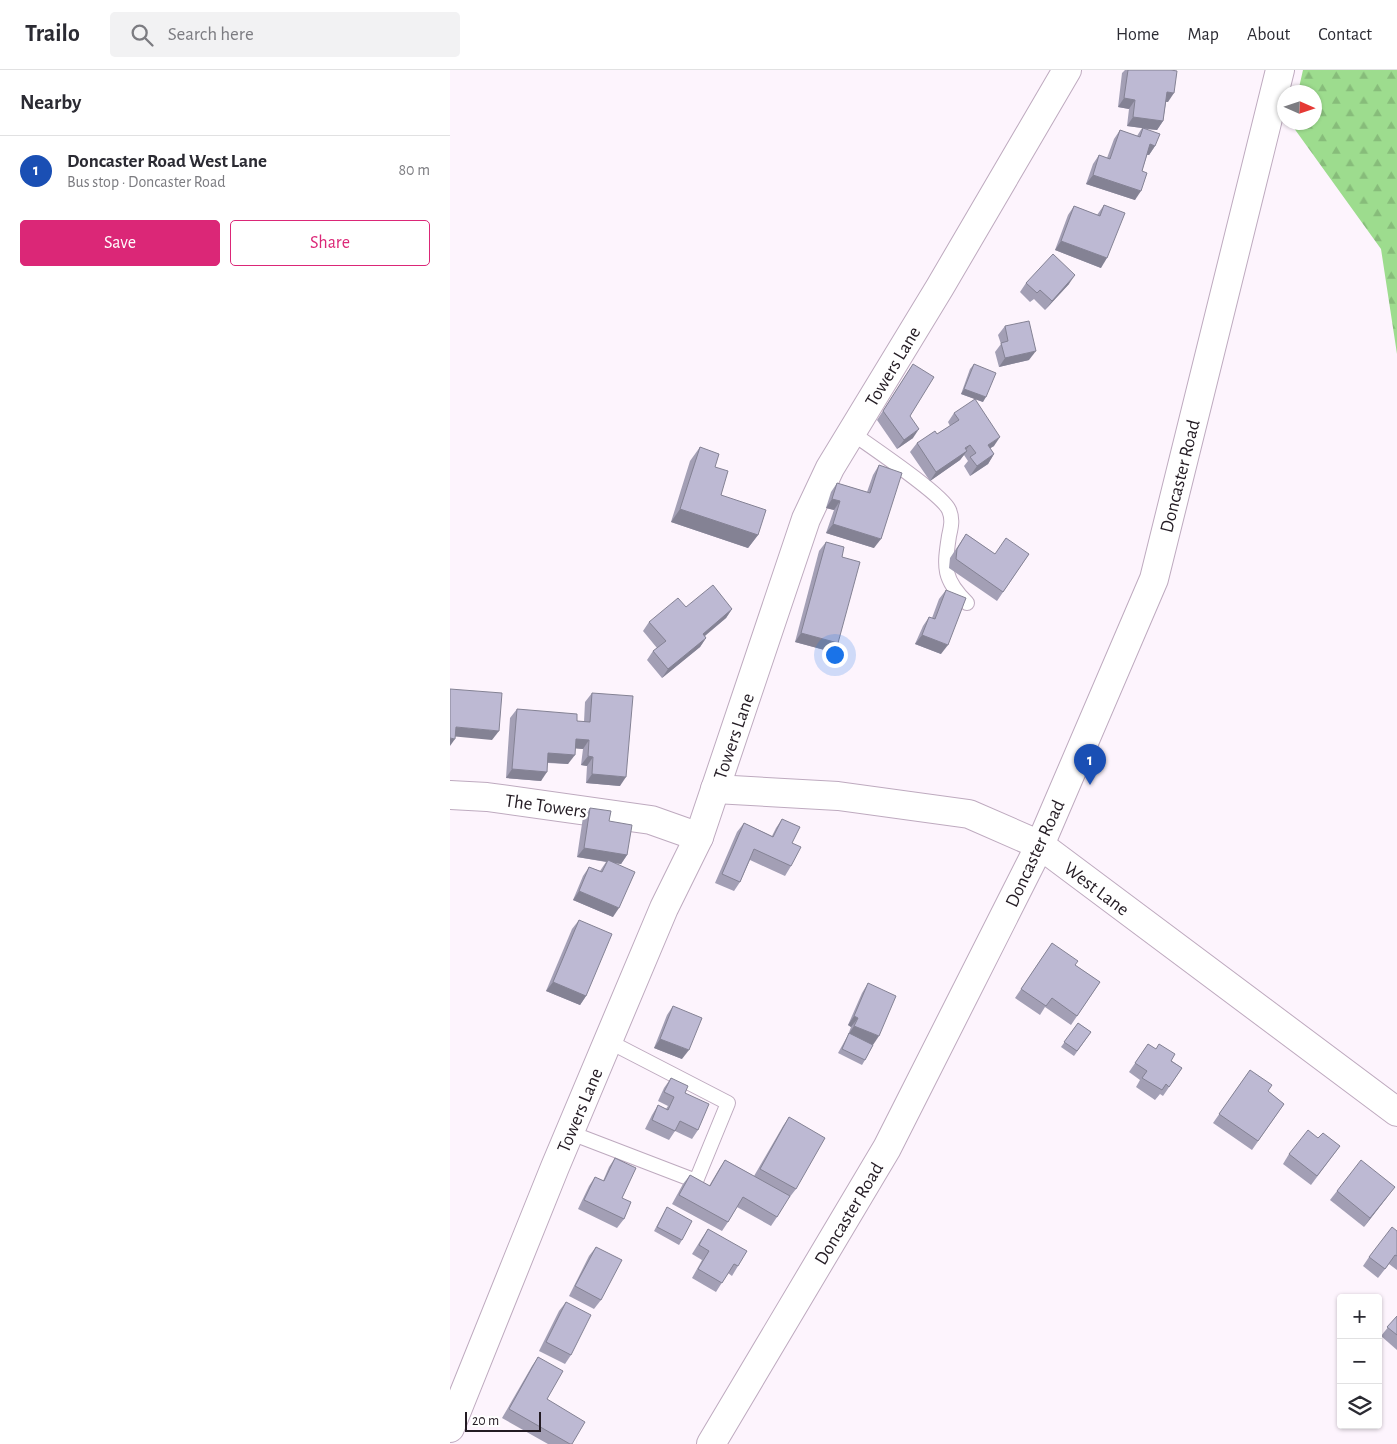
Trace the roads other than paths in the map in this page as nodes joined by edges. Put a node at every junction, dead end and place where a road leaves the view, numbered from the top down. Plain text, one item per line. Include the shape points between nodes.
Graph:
1 (1067, 70) edge
2 (1280, 70) edge
3 (852, 433) junction
4 (966, 603) edge
5 (715, 789) junction
6 (450, 795) edge
7 (699, 837) junction
8 (1040, 845) junction
9 (608, 1041) junction
10 (1397, 1112) edge
11 (571, 1133) junction
12 (450, 1428) edge
13 (711, 1444) edge

1 - 3 main road, Towers Lane
2 - 8 main road, Doncaster Road via 1154,580
3 - 4 lane via 924,486 948,508 952,521 945,564 950,584
3 - 5 main road, Towers Lane via 830,468 806,519
5 - 7 main road, Towers Lane
5 - 8 main road, West Lane via 838,796 969,814
6 - 7 main road, The Towers via 487,797 651,820
7 - 9 main road, Towers Lane via 664,908
8 - 10 main road, West Lane
8 - 13 main road, Doncaster Road via 887,1148
9 - 11 main road, Towers Lane
9 - 11 lane via 728,1103 696,1181
11 - 12 main road, Towers Lane

